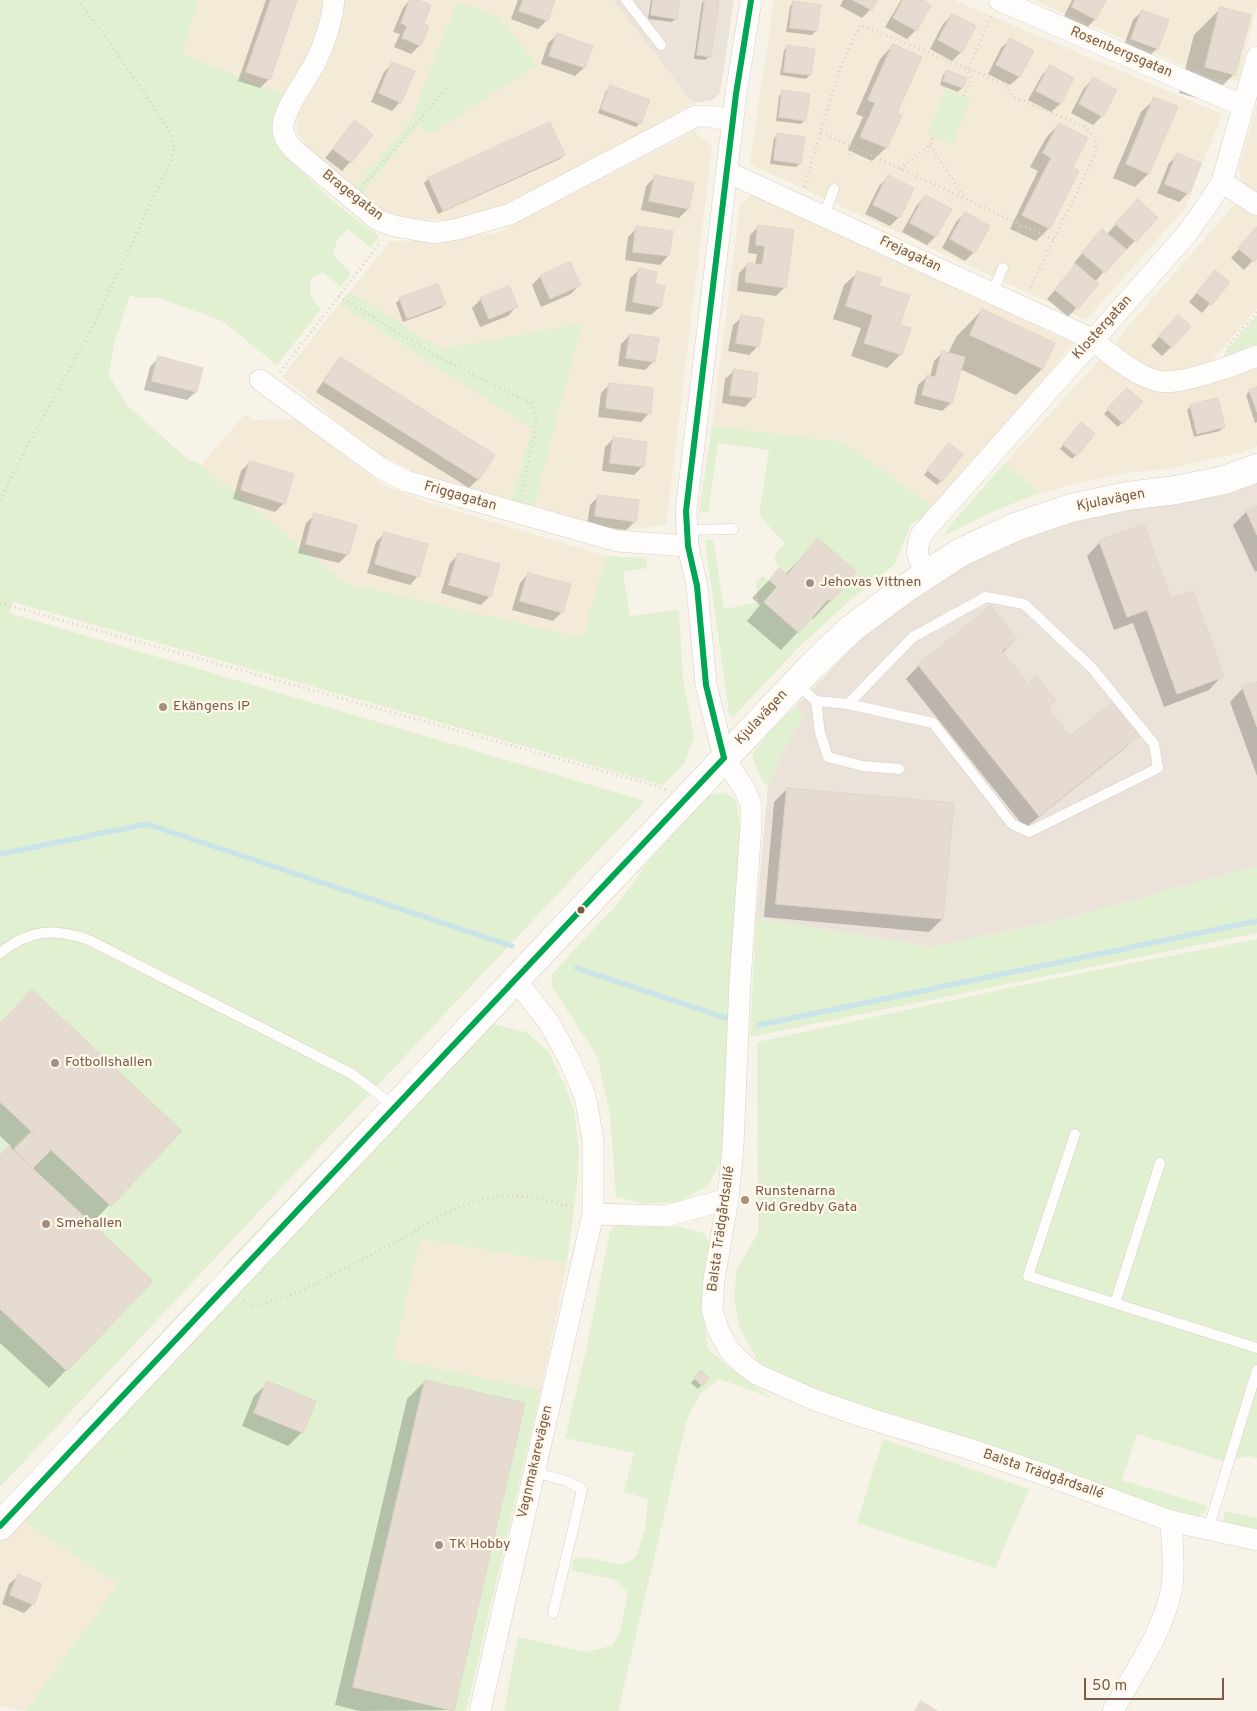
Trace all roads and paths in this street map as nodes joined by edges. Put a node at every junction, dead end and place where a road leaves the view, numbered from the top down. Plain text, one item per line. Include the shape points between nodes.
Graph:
1 (78, 0) edge
2 (334, 0) edge
3 (626, 0) edge
4 (750, 0) edge
5 (997, 4) edge
6 (661, 45) dead end
7 (1257, 57) edge
8 (968, 70) junction
9 (447, 88) dead end
10 (964, 96) dead end
11 (1243, 106) junction
12 (733, 120) junction
13 (821, 132) junction
14 (933, 136) dead end
15 (930, 145) junction
16 (853, 147) junction
17 (849, 155) dead end
18 (900, 169) junction
19 (727, 172) junction
20 (1222, 182) junction
21 (834, 189) dead end
22 (352, 198) junction
23 (965, 199) junction
24 (799, 204) junction
25 (1257, 205) edge
26 (824, 215) junction
27 (1021, 225) junction
28 (394, 226) junction
29 (1016, 237) dead end
30 (1054, 240) junction
31 (1003, 268) dead end
32 (992, 292) junction
33 (339, 296) junction
34 (1021, 306) junction
35 (1257, 312) edge
36 (1092, 340) junction
37 (1257, 356) edge
38 (1214, 371) junction
39 (264, 383) joint
40 (1257, 468) edge
41 (0, 500) edge
42 (517, 513) junction
43 (733, 529) dead end
44 (687, 538) junction
45 (928, 574) junction
46 (0, 603) edge
47 (795, 684) junction
48 (816, 702) junction
49 (848, 704) junction
50 (724, 758) junction
51 (899, 769) dead end
52 (666, 790) dead end
53 (0, 953) edge
54 (516, 980) junction
55 (395, 1107) junction
56 (1075, 1134) dead end
57 (1160, 1163) dead end
58 (728, 1199) junction
59 (593, 1214) junction
60 (222, 1291) junction
61 (1115, 1303) junction
62 (1257, 1348) edge
63 (1257, 1370) edge
64 (534, 1472) junction
65 (1171, 1521) junction
66 (0, 1526) edge
67 (1208, 1530) junction
68 (1257, 1540) edge
69 (553, 1613) dead end
70 (480, 1711) edge
71 (1113, 1711) edge

1 - 41 path via 169,130 174,146 171,160 92,328
2 - 22 street, Bragegatan via 325,39 283,126 285,139 294,150
3 - 6 lane
4 - 12 street, Balsta Trädgårdsallé
5 - 8 path
5 - 11 street, Rosenbergsgatan
7 - 11 street, Klostergatan
8 - 10 path via 971,79
8 - 13 path via 860,25 840,69
8 - 30 path via 1005,84 1013,97 1084,126 1096,139 1095,155
9 - 22 path
11 - 20 street, Klostergatan
12 - 19 street, Balsta Trädgårdsallé
12 - 28 street, Bragegatan via 696,116 510,214 434,233
13 - 16 path
13 - 24 path
14 - 15 path
15 - 18 path
15 - 23 path
16 - 17 path
16 - 18 path
18 - 23 path
19 - 24 street, Frejagatan
19 - 44 street, Balsta Trädgårdsallé via 686,511
20 - 25 street
20 - 36 street, Klostergatan via 1185,236
21 - 26 lane
22 - 28 street, Bragegatan via 378,220
23 - 27 path
24 - 26 street, Frejagatan
26 - 32 street, Frejagatan
27 - 29 path
27 - 30 path
28 - 33 path
30 - 34 path
31 - 32 lane
32 - 34 street, Frejagatan
33 - 39 path
33 - 42 path via 434,355 532,404 537,422
34 - 36 street, Frejagatan
35 - 38 path via 1216,359
36 - 38 street, Frejagatan via 1141,374 1160,382 1173,382
36 - 45 street, Klostergatan via 921,535 918,557
37 - 38 street, Frejagatan
39 - 42 street, Friggagatan via 394,476
40 - 45 street, Kjulavägen via 1224,480 1071,508 1014,527 961,552
42 - 44 street, Friggagatan via 617,541
43 - 44 lane
44 - 50 street, Balsta Trädgårdsallé via 697,586 706,685
45 - 47 street, Kjulavägen via 852,628
46 - 52 path
47 - 48 lane
47 - 50 street, Kjulavägen
48 - 49 lane
48 - 51 lane via 820,733 828,757 863,766
49 - 49 lane via 933,723 1012,824 1029,832 1158,768 1154,744 1092,668 1024,604 986,598 913,637
50 - 54 street, Kjulavägen
50 - 58 street, Balsta Trädgårdsallé via 751,805
53 - 55 lane via 28,936 47,932 68,933 89,940 352,1074
54 - 55 street, Kjulavägen
54 - 59 street, Vagnmakarevägen via 550,1024 585,1096 593,1139
55 - 60 street, Kjulavägen
56 - 61 lane via 1028,1276
57 - 61 lane
58 - 59 street via 666,1216
58 - 65 street, Balsta Trädgårdsallé via 712,1310 729,1350 756,1374 823,1403 1046,1475
59 - 60 path via 542,1199 511,1195 475,1201 442,1215 301,1291 255,1306
59 - 64 street, Vagnmakarevägen
60 - 66 street, Kjulavägen
61 - 62 lane
63 - 67 lane
64 - 69 lane via 567,1480 582,1489
64 - 70 street, Vagnmakarevägen
65 - 67 street, Balsta Trädgårdsallé
65 - 71 street via 1172,1586 1164,1614
67 - 68 street, Balsta Trädgårdsallé

